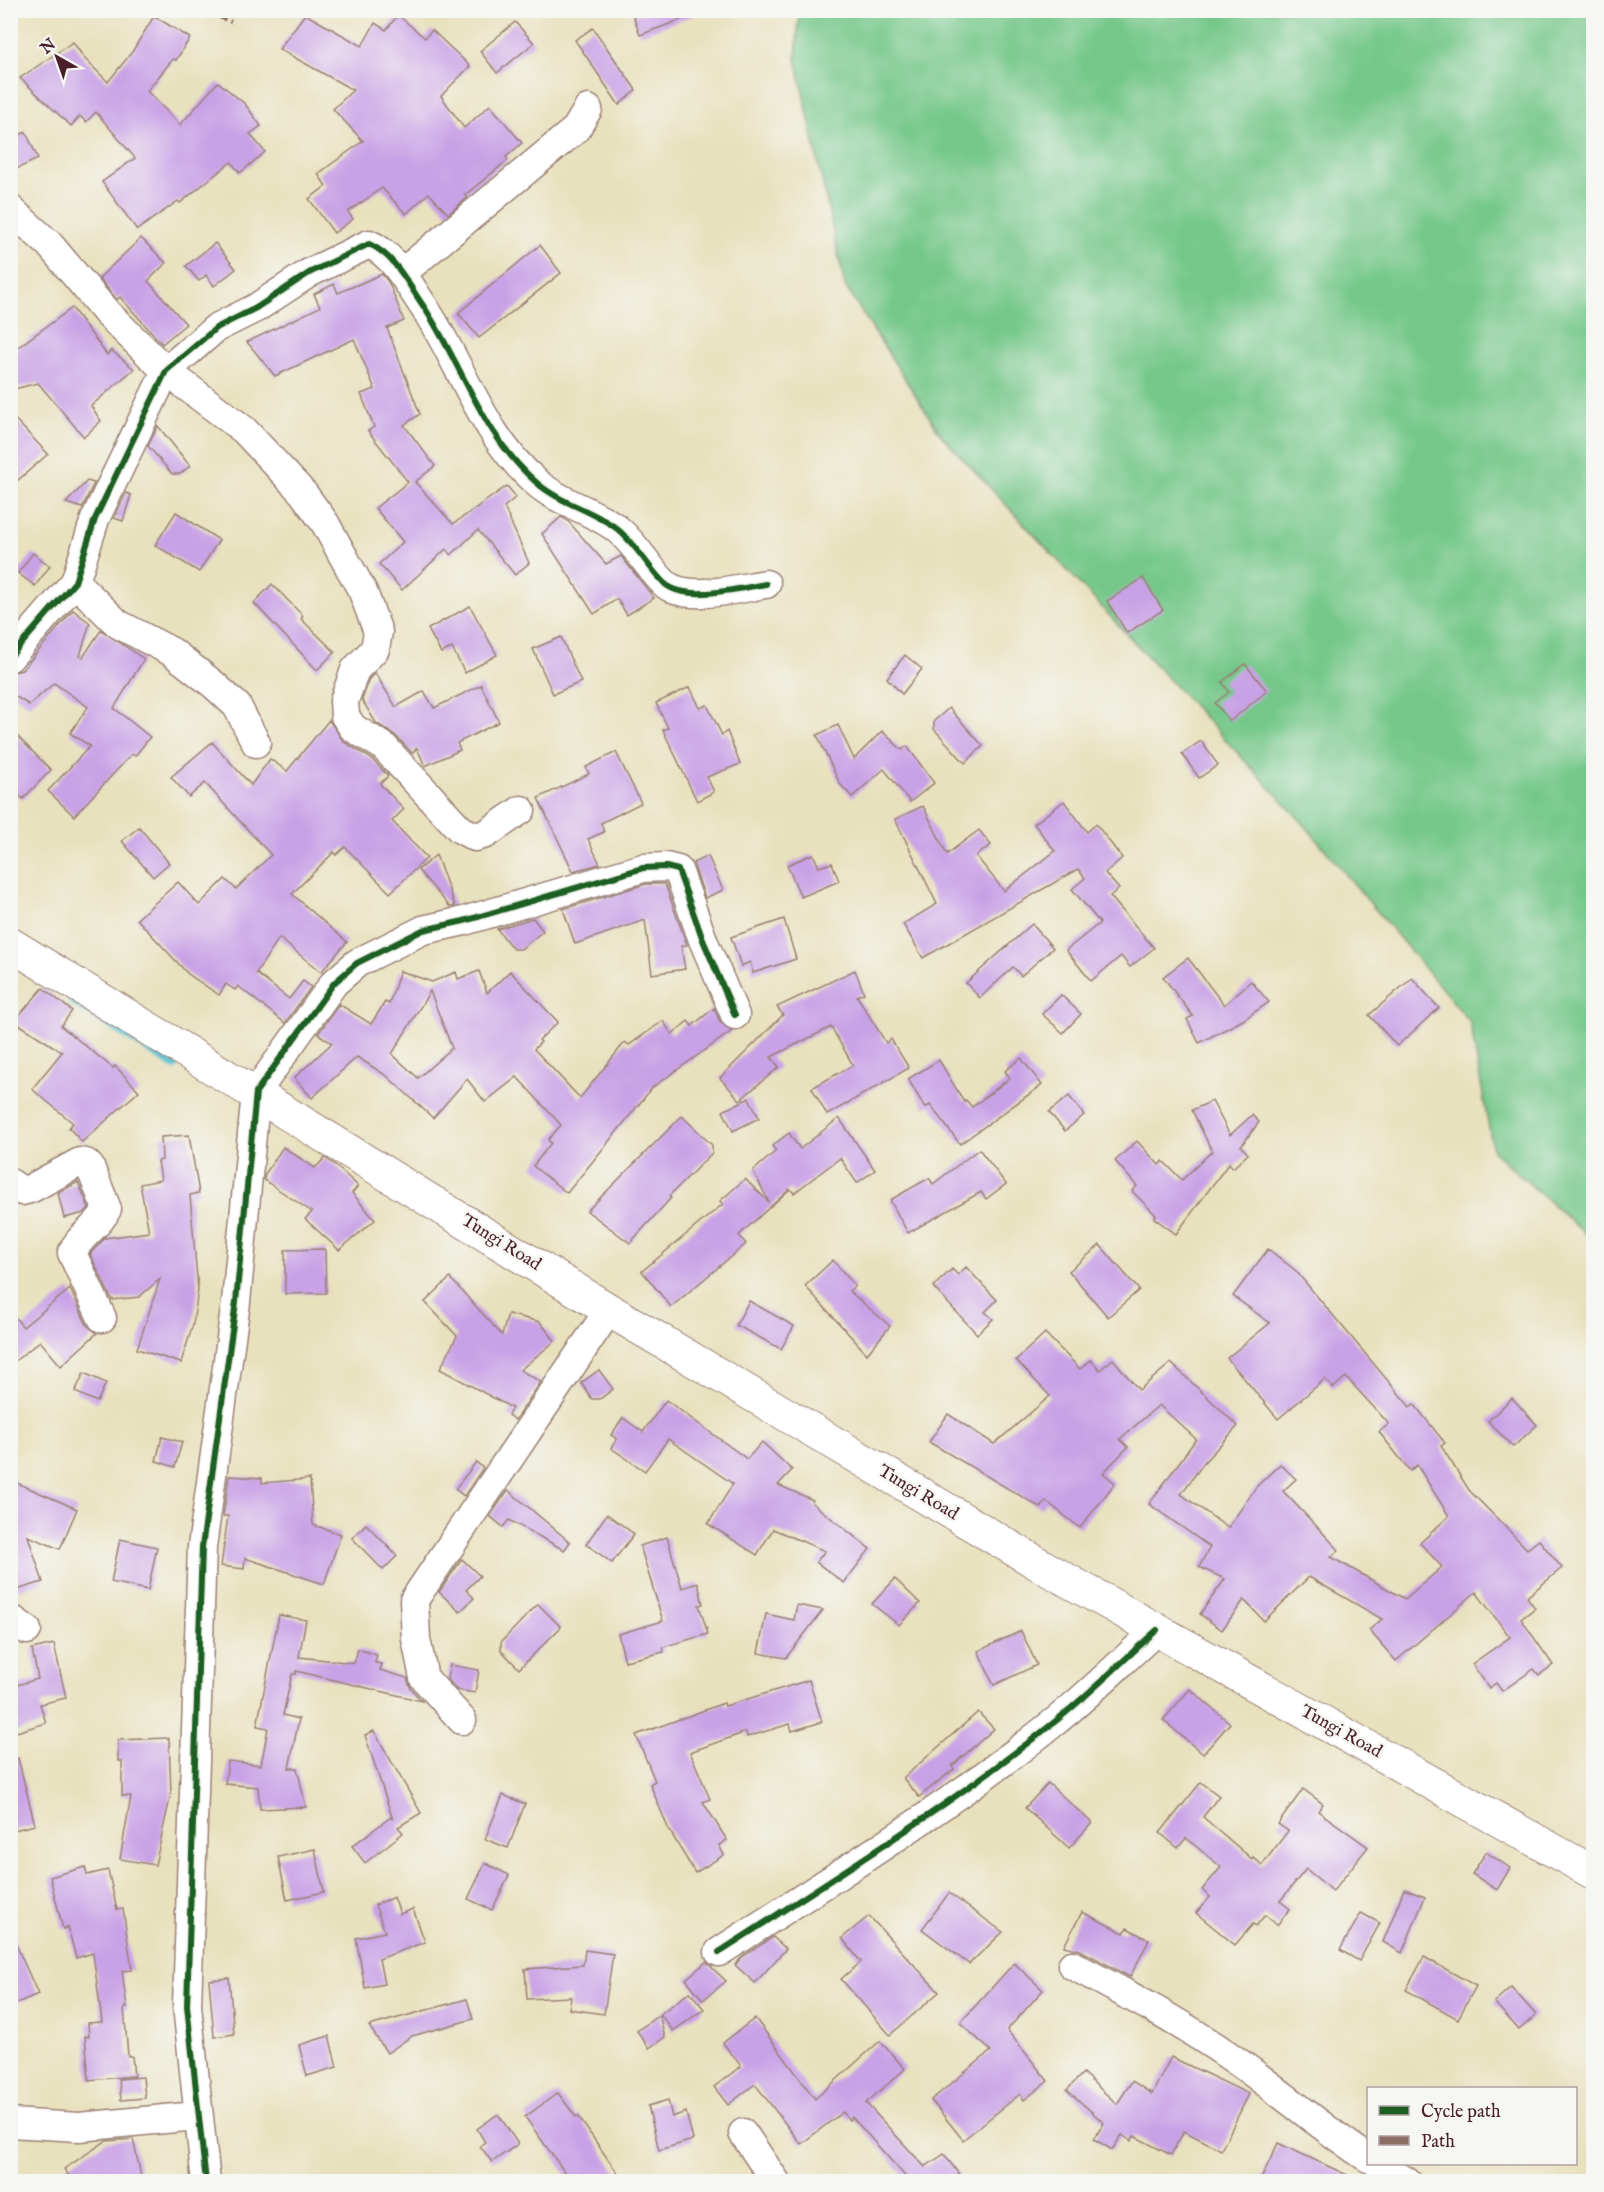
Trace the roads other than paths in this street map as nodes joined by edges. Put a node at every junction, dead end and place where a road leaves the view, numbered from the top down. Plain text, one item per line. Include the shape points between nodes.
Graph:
1 (588, 109) dead end
2 (10, 209) edge
3 (402, 273) junction
4 (166, 371) junction
5 (75, 582) junction
6 (766, 584) dead end
7 (10, 657) edge
8 (256, 743) dead end
9 (521, 810) dead end
10 (10, 944) edge
11 (735, 1015) dead end
12 (256, 1092) junction
13 (10, 1183) edge
14 (609, 1310) junction
15 (102, 1318) dead end
16 (1157, 1629) junction
17 (462, 1720) dead end
18 (1593, 1873) edge
19 (719, 1952) dead end
20 (1072, 1965) dead end
21 (197, 2116) junction
22 (10, 2123) edge
23 (743, 2133) dead end
24 (1367, 2157) edge
25 (1381, 2165) edge
26 (206, 2181) edge
27 (776, 2181) edge
28 (1407, 2181) edge

1 - 3 street via 576,129
2 - 4 street via 50,244 107,313
3 - 4 street via 383,250 369,244 360,246 216,328
3 - 6 street via 432,319 487,424 537,483 616,528 665,584 680,592 699,594
4 - 5 street via 95,519
4 - 9 street via 244,430 303,493 325,523 363,592 378,632 375,649 355,670 344,701 345,716 353,728 383,746 460,829 475,837
5 - 7 street
5 - 8 street via 118,624 172,652 213,684 237,706
10 - 12 main road, Tungi Road
11 - 12 street via 678,870 643,868 423,930 357,963 334,983
12 - 14 main road, Tungi Road
12 - 21 street via 236,1302 202,1547 187,2006
13 - 15 street via 22,1191 80,1162 90,1167 107,1209 75,1244 72,1253
14 - 16 main road, Tungi Road via 1049,1570
14 - 17 street via 414,1600 424,1678
16 - 18 main road, Tungi Road
16 - 19 street via 1055,1722 1016,1752 911,1828
20 - 24 street via 1233,2059 1328,2133
21 - 22 street via 79,2127
21 - 26 street
23 - 27 street
25 - 28 street

